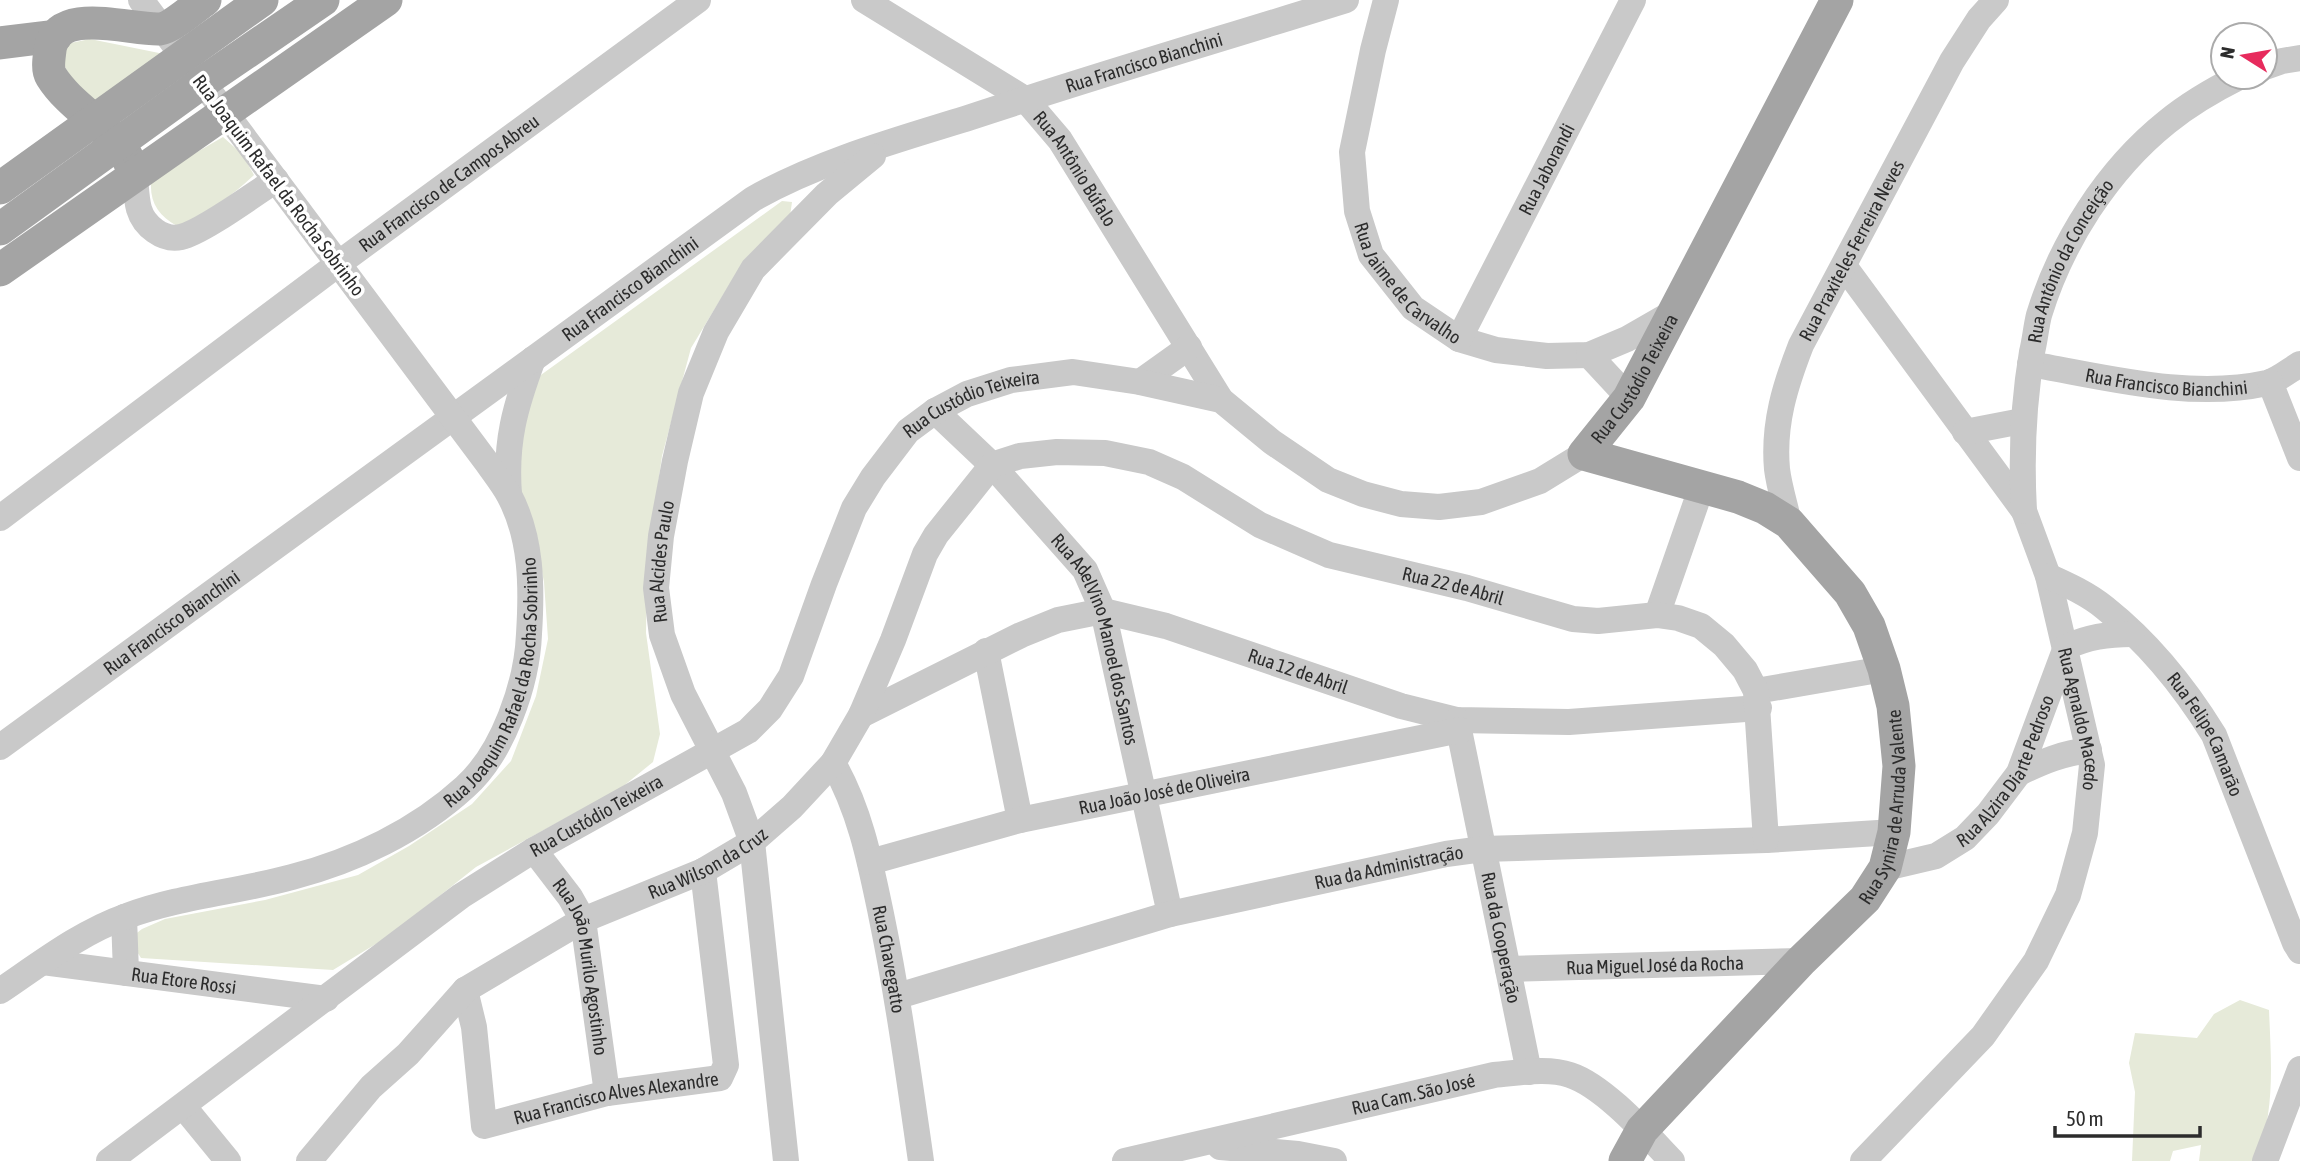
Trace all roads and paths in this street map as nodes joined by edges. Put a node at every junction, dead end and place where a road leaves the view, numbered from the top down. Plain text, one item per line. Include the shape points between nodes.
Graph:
1 (141, 0) edge
2 (205, 0) edge
3 (262, 0) edge
4 (324, 0) edge
5 (386, 0) edge
6 (698, 0) edge
7 (864, 0) edge
8 (1346, 0) edge
9 (1386, 0) edge
10 (1633, 0) edge
11 (1838, 0) edge
12 (1996, 0) edge
13 (119, 12) edge
14 (163, 29) junction
15 (57, 36) junction
16 (0, 45) edge
17 (183, 55) junction
18 (2300, 58) edge
19 (2279, 62) edge
20 (49, 73) junction
21 (202, 82) junction
22 (2212, 91) edge
23 (1025, 99) junction
24 (226, 114) junction
25 (93, 121) junction
26 (888, 143) junction
27 (118, 144) junction
28 (135, 176) junction
29 (276, 180) junction
30 (0, 188) edge
31 (0, 229) edge
32 (338, 264) junction
33 (1843, 266) junction
34 (0, 270) edge
35 (1674, 312) junction
36 (1459, 339) junction
37 (1189, 347) junction
38 (1588, 355) junction
39 (533, 359) junction
40 (2030, 364) junction
41 (2300, 364) edge
42 (1140, 382) junction
43 (2270, 382) junction
44 (1629, 398) junction
45 (1221, 400) junction
46 (935, 411) junction
47 (453, 418) junction
48 (2022, 421) junction
49 (1965, 432) junction
50 (1584, 454) junction
51 (2300, 458) edge
52 (992, 465) junction
53 (1702, 486) junction
54 (509, 495) junction
55 (2024, 511) junction
56 (0, 518) edge
57 (1789, 523) junction
58 (2048, 576) junction
59 (1103, 611) junction
60 (1657, 615) junction
61 (2132, 634) junction
62 (2066, 647) junction
63 (986, 651) junction
64 (1884, 669) junction
65 (1758, 699) junction
66 (861, 715) junction
67 (1459, 725) junction
68 (0, 747) edge
69 (2089, 750) junction
70 (711, 751) junction
71 (833, 763) junction
72 (2019, 773) junction
73 (1144, 794) junction
74 (1020, 820) junction
75 (1894, 832) junction
76 (1766, 840) junction
77 (752, 842) junction
78 (1483, 849) junction
79 (534, 850) junction
80 (870, 862) junction
81 (1885, 868) junction
82 (703, 871) junction
83 (1170, 914) junction
84 (124, 916) junction
85 (583, 920) junction
86 (2297, 947) edge
87 (1801, 961) junction
88 (43, 962) junction
89 (1508, 969) junction
90 (126, 973) junction
91 (465, 990) junction
92 (0, 991) edge
93 (898, 996) junction
94 (326, 999) junction
95 (2300, 1069) edge
96 (1529, 1072) junction
97 (607, 1093) junction
98 (184, 1106) junction
99 (1307, 1119) junction
100 (1643, 1130) junction
101 (1194, 1144) junction
102 (1307, 1155) junction
103 (109, 1161) edge
104 (228, 1161) edge
105 (309, 1161) edge
106 (786, 1161) edge
107 (920, 1161) edge
108 (1125, 1161) edge
109 (1334, 1161) edge
110 (1625, 1161) edge
111 (1672, 1161) edge
112 (1863, 1161) edge
113 (2265, 1161) edge

1 - 14 street, Rua Joaquim Rafael da Rocha Sobrinho
2 - 14 main road
3 - 17 main road
4 - 21 main road
5 - 24 main road
6 - 32 street, Rua Francisco de Campos Abreu
7 - 23 street, Rua Antônio Búfalo
8 - 23 street, Rua Francisco Bianchini
9 - 36 street, Rua Jaime de Carvalho via 1352,152 1357,211 1371,255 1391,283 1413,308
10 - 36 street, Rua Jaborandi
11 - 35 main road, Rua Custódio Teixeira
12 - 33 street, Rua Praxiteles Ferreira Neves via 1952,61
13 - 14 main road
13 - 15 main road via 67,28
14 - 17 street, Rua Joaquim Rafael da Rocha Sobrinho
15 - 16 main road
15 - 20 main road via 50,47
16 - 20 main road
17 - 21 street, Rua Joaquim Rafael da Rocha Sobrinho
17 - 25 main road
18 - 19 street
20 - 25 main road via 69,101
21 - 24 street, Rua Joaquim Rafael da Rocha Sobrinho
21 - 27 main road
22 - 40 street, Rua Antônio da Conceição via 2165,123 2122,166 2087,212 2039,316
23 - 26 street, Rua Francisco Bianchini
23 - 37 street, Rua Antônio Búfalo via 1060,140
24 - 28 main road
24 - 29 street, Rua Joaquim Rafael da Rocha Sobrinho
25 - 27 main road
25 - 30 main road
26 - 39 street, Rua Francisco Bianchini via 787,180 753,199
26 - 70 street, Rua Alcides Paulo via 827,194 753,269 716,332 691,393 661,536 656,588 662,635 683,694
27 - 28 main road
27 - 31 main road
28 - 29 street via 139,209 146,222 169,237 200,228
28 - 34 main road
29 - 32 street, Rua Joaquim Rafael da Rocha Sobrinho
32 - 47 street, Rua Joaquim Rafael da Rocha Sobrinho
32 - 56 street, Rua Francisco de Campos Abreu
33 - 49 street, Rua Agnaldo Macedo
33 - 57 street, Rua Praxiteles Ferreira Neves via 1801,345 1785,388 1777,428 1777,470
35 - 38 street, Rua Jaime de Carvalho
35 - 44 main road, Rua Custódio Teixeira
36 - 38 street, Rua Jaime de Carvalho via 1534,355
37 - 42 street
37 - 45 street, Rua Antônio Búfalo
38 - 44 street
39 - 47 street, Rua Francisco Bianchini
39 - 54 street via 509,440
40 - 43 street, Rua Francisco Bianchini via 2140,383 2212,389
40 - 48 street, Rua Antônio da Conceição
41 - 43 street, Rua Francisco Bianchini
42 - 45 street, Rua Custódio Teixeira
42 - 46 street, Rua Custódio Teixeira via 1054,373 1011,380
43 - 51 street
44 - 50 main road, Rua Custódio Teixeira
45 - 50 street, Rua Custódio Teixeira via 1328,480 1401,504 1439,508 1481,502 1540,481
46 - 52 street, Rua AdelVino Manoel dos Santos
46 - 70 street, Rua Custódio Teixeira via 908,431 854,509 791,676 770,709 748,731
47 - 54 street, Rua Joaquim Rafael da Rocha Sobrinho
47 - 68 street, Rua Francisco Bianchini
48 - 49 street
48 - 55 street, Rua Antônio da Conceição
49 - 55 street, Rua Agnaldo Macedo
50 - 53 main road, Rua Synira de Arruda Valente
52 - 59 street, Rua AdelVino Manoel dos Santos via 1085,570
52 - 60 street, Rua 22 de Abril via 1057,452 1105,453 1183,477 1260,525 1329,555 1573,619
52 - 66 street, Rua Wilson da Cruz via 948,517 925,554
53 - 57 main road, Rua Synira de Arruda Valente via 1765,508
53 - 60 street
54 - 84 street, Rua Joaquim Rafael da Rocha Sobrinho via 523,528 532,585 528,655 516,704 492,752 466,787 391,839 355,856 293,877
55 - 58 street, Rua Agnaldo Macedo
57 - 64 main road, Rua Synira de Arruda Valente via 1850,593 1870,626
58 - 61 street, Rua Felipe Camarão via 2097,603
58 - 62 street, Rua Agnaldo Macedo
59 - 63 street, Rua 12 de Abril via 1059,620
59 - 67 street, Rua 12 de Abril via 1166,626
59 - 73 street, Rua AdelVino Manoel dos Santos
60 - 65 street, Rua 22 de Abril via 1701,626 1745,670
61 - 62 street via 2106,634
61 - 86 street, Rua Felipe Camarão via 2163,664 2214,735
62 - 69 street, Rua Agnaldo Macedo
62 - 72 street, Rua Alzira Diarte Pedroso
63 - 66 street, Rua 12 de Abril
63 - 74 street
64 - 65 street, Rua 12 de Abril
64 - 75 main road, Rua Synira de Arruda Valente via 1899,766
65 - 67 street, Rua 12 de Abril via 1569,722
65 - 76 street, Rua 22 de Abril
66 - 71 street, Rua Wilson da Cruz
67 - 73 street, Rua João José de Oliveira
67 - 78 street, Rua da Cooperação
69 - 72 street via 2049,759
69 - 112 street, Rua Agnaldo Macedo via 2092,765 2085,833 2068,895 2036,961 1983,1036
70 - 77 street, Rua Alcides Paulo via 734,793
70 - 79 street, Rua Custódio Teixeira
71 - 77 street, Rua Wilson da Cruz
71 - 80 street, Rua Chavegatto via 847,788
72 - 81 street, Rua Alzira Diarte Pedroso via 1965,838 1936,856
73 - 74 street, Rua João José de Oliveira
73 - 83 street, Rua AdelVino Manoel dos Santos
74 - 80 street, Rua João José de Oliveira
75 - 76 street, Rua da Administração
75 - 81 main road, Rua Synira de Arruda Valente
76 - 78 street, Rua da Administração
77 - 82 street, Rua Wilson da Cruz
77 - 106 street, Rua Alcides Paulo
78 - 83 street, Rua da Administração
78 - 89 street, Rua da Cooperação
79 - 85 street, Rua João Murilo Agostinho
79 - 94 street, Rua Custódio Teixeira via 461,896
80 - 93 street, Rua Chavegatto
81 - 87 main road, Rua Synira de Arruda Valente via 1865,899
82 - 85 street, Rua Wilson da Cruz
82 - 97 street, Rua Francisco Alves Alexandre via 724,1073 715,1080
83 - 93 street, Rua da Administração
84 - 88 street, Rua Joaquim Rafael da Rocha Sobrinho
84 - 90 street
85 - 91 street, Rua Wilson da Cruz
85 - 97 street, Rua João Murilo Agostinho
87 - 89 street, Rua Miguel José da Rocha
87 - 100 main road, Rua Synira de Arruda Valente
88 - 90 street, Rua Etore Rossi
88 - 92 street, Rua Joaquim Rafael da Rocha Sobrinho
89 - 96 street, Rua da Cooperação
90 - 94 street, Rua Etore Rossi
91 - 97 street, Rua Francisco Alves Alexandre via 474,1027 484,1126
91 - 105 street, Rua Wilson da Cruz via 408,1054 371,1087
93 - 107 street, Rua Chavegatto
94 - 98 street, Rua Custódio Teixeira
95 - 113 street
96 - 99 street, Rua Cam. São José via 1494,1075
96 - 100 street, Rua Cam. São José via 1569,1074 1592,1086
98 - 103 street, Rua Custódio Teixeira
98 - 104 street
99 - 101 street, Rua Cam. São José
99 - 102 street via 1303,1133
100 - 110 main road, Rua Synira de Arruda Valente
100 - 111 street, Rua Cam. São José
101 - 102 street
101 - 108 street, Rua Cam. São José
102 - 109 street

